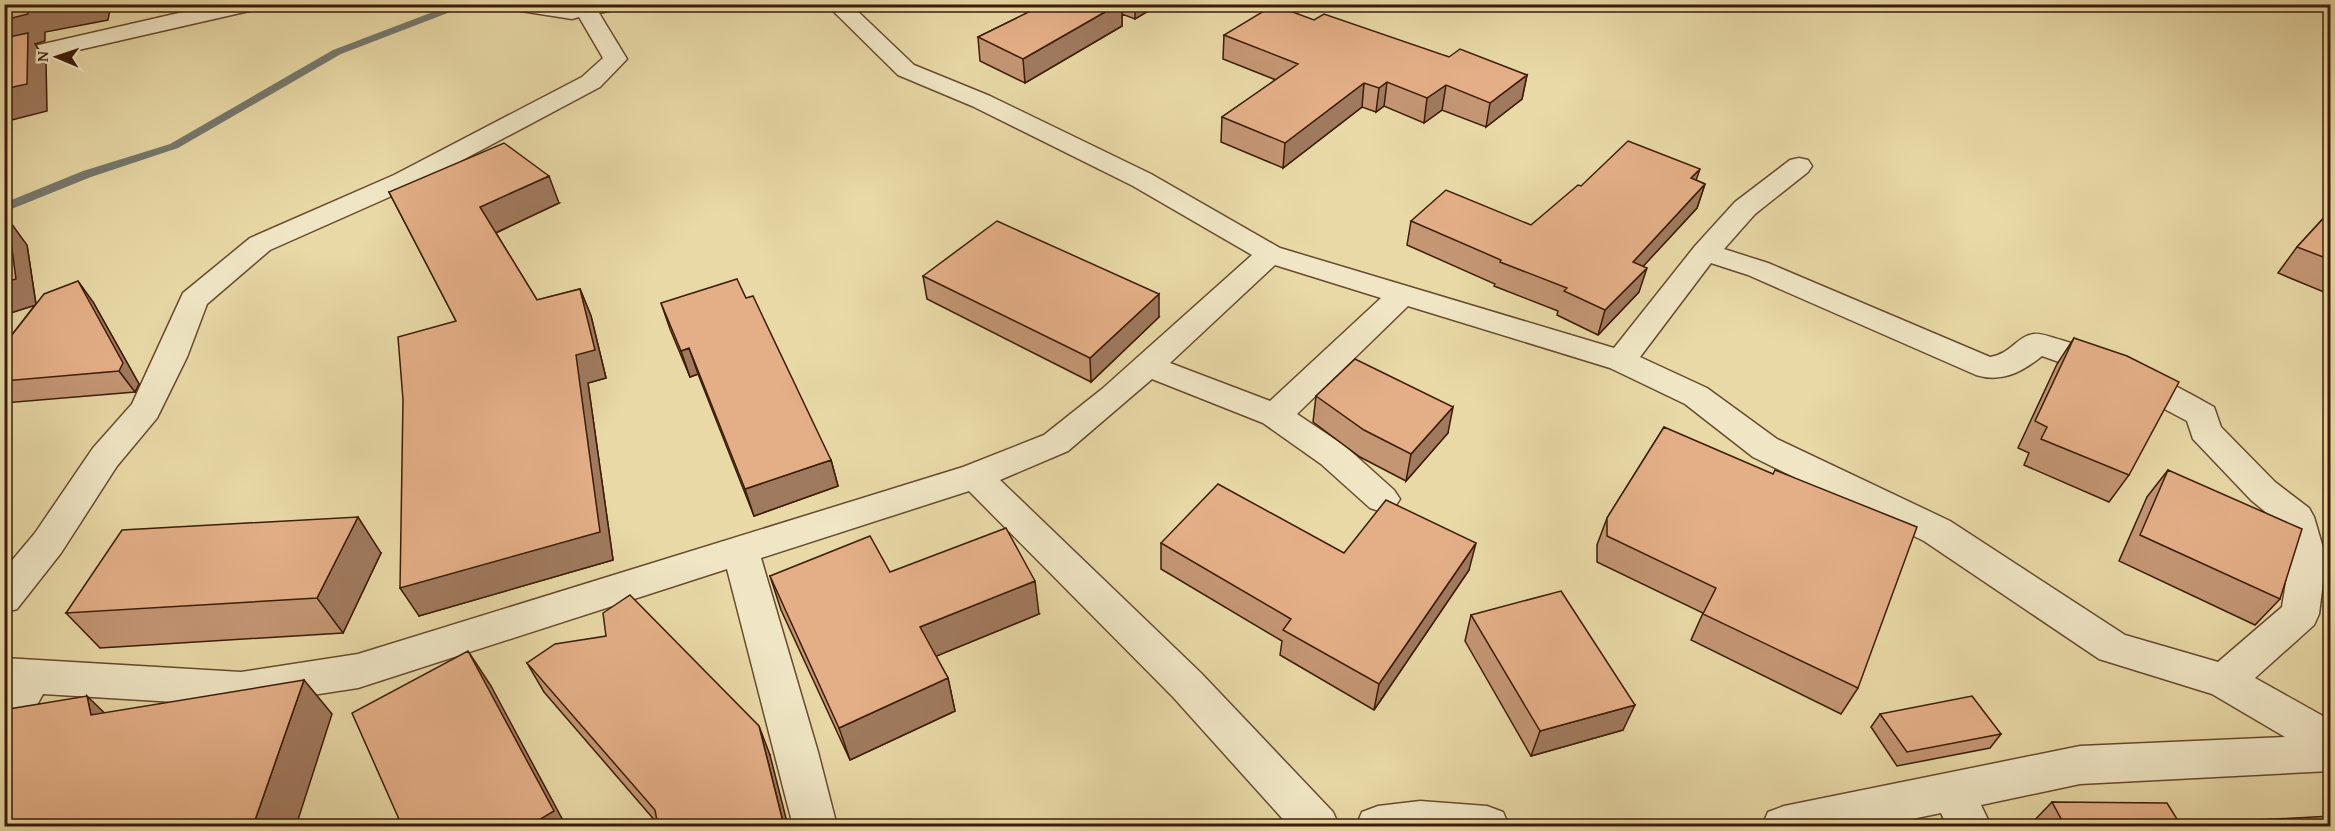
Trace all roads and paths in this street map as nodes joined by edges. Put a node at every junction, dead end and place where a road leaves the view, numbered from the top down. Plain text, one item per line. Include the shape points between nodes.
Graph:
1 (249, 4) edge
2 (521, 4) edge
3 (837, 4) edge
4 (597, 7) edge
5 (4, 60) edge
6 (1799, 166) dead end
7 (1705, 252) junction
8 (1270, 254) junction
9 (1403, 294) junction
10 (1621, 361) junction
11 (1148, 366) junction
12 (1275, 415) junction
13 (975, 476) junction
14 (1382, 499) dead end
15 (740, 549) junction
16 (4, 598) edge
17 (18, 676) edge
18 (2224, 681) junction
19 (4, 725) edge
20 (2331, 741) edge
21 (2331, 753) edge
22 (1961, 809) edge
23 (814, 826) edge
24 (1317, 826) edge
25 (1378, 826) edge
26 (1487, 826) edge
27 (1784, 826) edge

1 - 5 street
2 - 4 street via 572,12
3 - 8 street via 906,70 981,101 1142,180
4 - 16 street via 615,59 591,82 403,181 260,244 194,300 145,410 105,457 48,543
6 - 7 street via 1744,208
7 - 10 street
7 - 18 street via 1758,269 1987,368 2012,364 2036,344 2089,358 2158,388 2202,415 2205,430 2263,491 2296,518 2308,558 2300,614
8 - 9 street
8 - 11 street
9 - 10 street
9 - 12 street
10 - 18 street via 1696,396 1765,448 1937,531 2113,648
11 - 12 street
11 - 13 street via 1056,443
12 - 14 street via 1333,454
13 - 15 street
13 - 24 street via 1187,686
15 - 17 street via 358,671 241,689
15 - 23 street via 798,752
17 - 19 street
18 - 20 street
21 - 22 street via 2080,765
22 - 27 street
25 - 26 street via 1420,821

